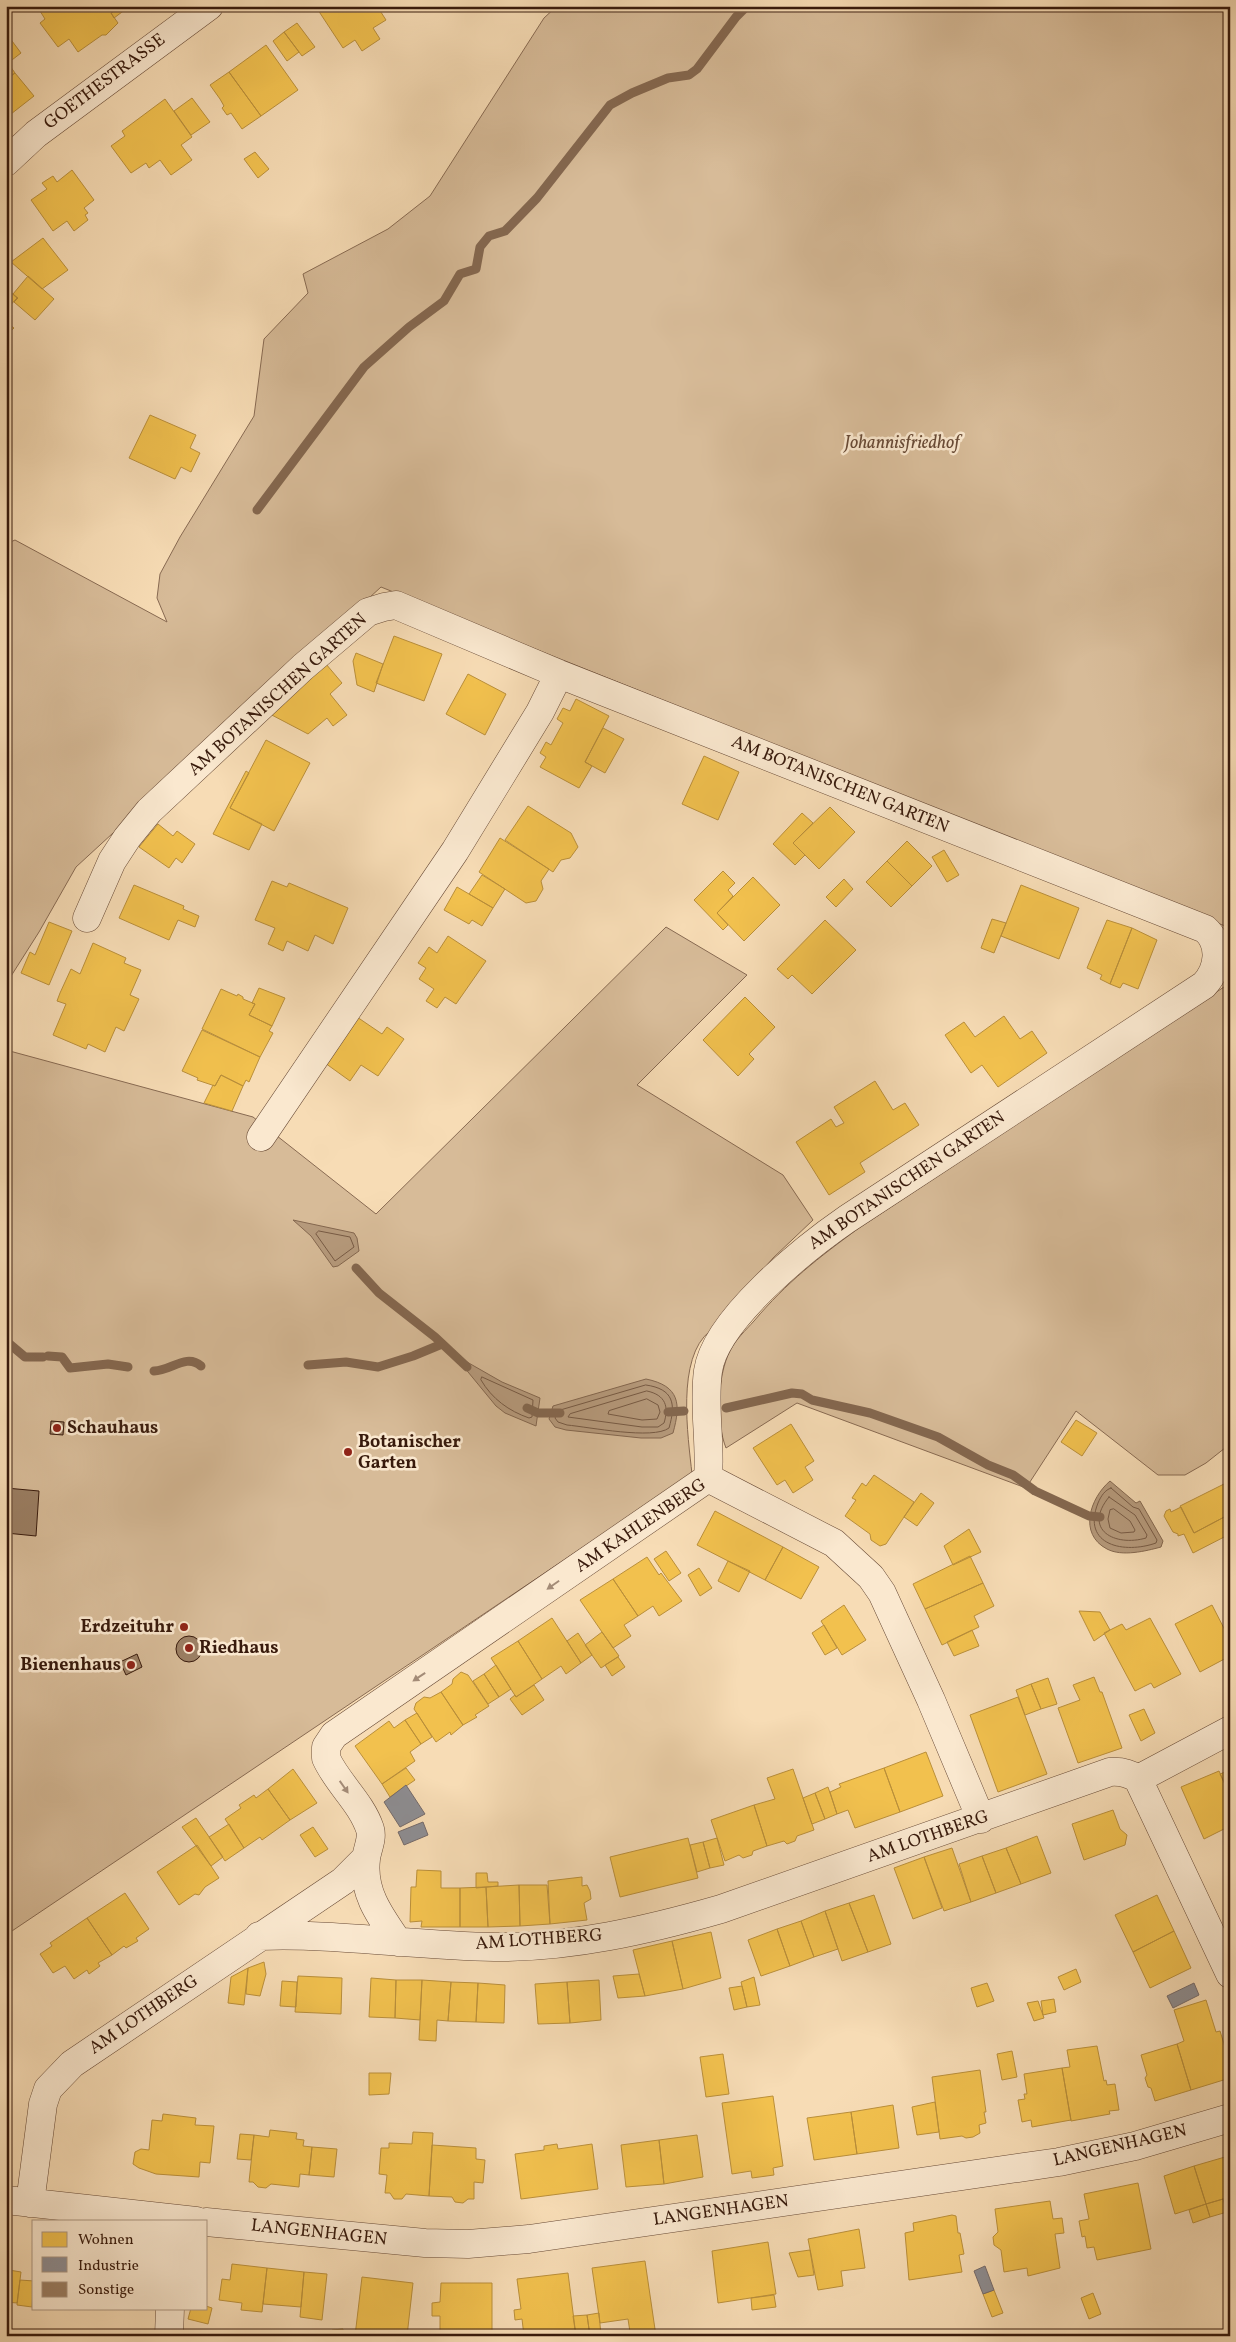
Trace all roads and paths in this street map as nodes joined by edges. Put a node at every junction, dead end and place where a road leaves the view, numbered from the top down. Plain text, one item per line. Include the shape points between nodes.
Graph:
1 (209, 6) edge
2 (6, 162) edge
3 (559, 674) junction
4 (87, 918) dead end
5 (1223, 954) edge
6 (261, 1137) dead end
7 (708, 1478) junction
8 (1230, 1730) edge
9 (1138, 1779) junction
10 (981, 1819) junction
11 (366, 1858) junction
12 (259, 1936) junction
13 (398, 1942) junction
14 (1230, 1974) edge
15 (1230, 2118) edge
16 (18, 2202) edge
17 (179, 2220) edge
18 (208, 2222) edge
19 (170, 2310) edge
20 (169, 2336) edge

1 - 2 street, GOETHESTRASSE via 36,134
3 - 4 street, AM BOTANISCHEN GARTEN via 396,605 368,612 149,811 112,862
3 - 5 street, AM BOTANISCHEN GARTEN via 1205,929
3 - 6 street via 540,712 456,851
5 - 7 street, AM BOTANISCHEN GARTEN via 1204,984 847,1219 810,1245 775,1276 738,1317 711,1358 707,1389
7 - 10 street, AM KAHLENBERG via 834,1543 871,1576 932,1700
7 -> 11 street, AM KAHLENBERG via 334,1735 326,1747 326,1758 371,1831
8 - 9 street
9 - 10 street, AM LOTHBERG via 1132,1774 1110,1772
9 - 14 street
10 - 13 street, AM LOTHBERG via 721,1909 613,1935 495,1947
11 - 12 street via 343,1881
11 - 13 street, AM KAHLENBERG via 367,1888 379,1915
12 - 13 street, AM LOTHBERG
12 - 16 street, AM LOTHBERG via 72,2064 48,2088
15 - 18 street, LANGENHAGEN via 1135,2146 1059,2162 529,2240 425,2243
16 - 17 street
19 - 20 street

